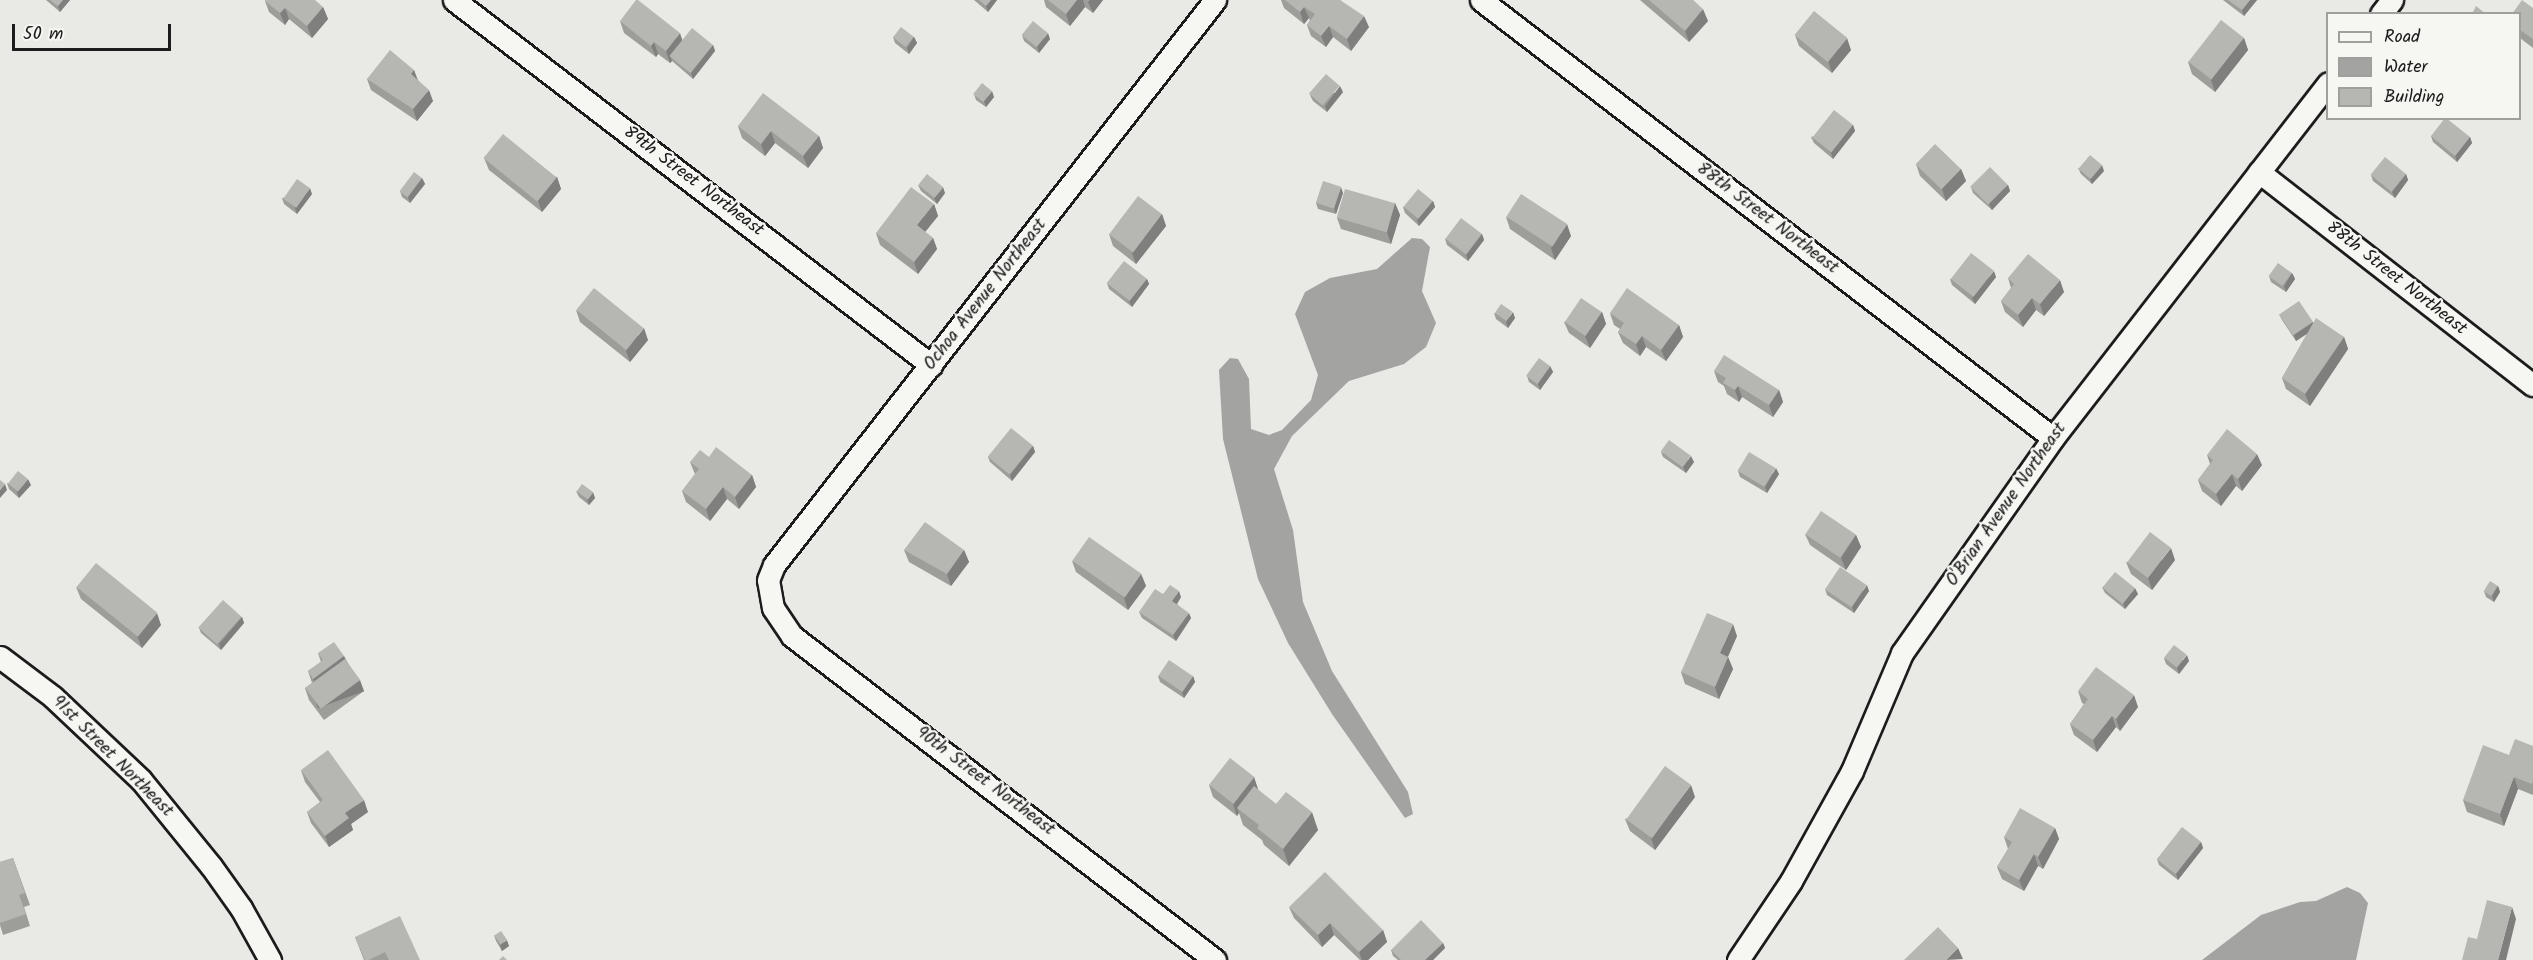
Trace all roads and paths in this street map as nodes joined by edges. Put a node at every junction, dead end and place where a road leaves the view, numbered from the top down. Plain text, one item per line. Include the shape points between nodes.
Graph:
1 (454, 0) edge
2 (1215, 0) edge
3 (1481, 0) edge
4 (2392, 0) edge
5 (2383, 12) edge
6 (2326, 86) edge
7 (2259, 172) junction
8 (931, 365) junction
9 (2533, 386) edge
10 (2053, 438) junction
11 (769, 594) joint
12 (0, 657) edge
13 (270, 960) edge
14 (1215, 960) edge
15 (1738, 960) edge

1 - 8 street, 89th Street Northeast
2 - 8 street, Ochoa Avenue Northeast
3 - 10 street, 88th Street Northeast
4 - 5 street
6 - 7 street, O'Brian Avenue Northeast
7 - 9 street, 88th Street Northeast
7 - 10 street, O'Brian Avenue Northeast
8 - 11 street, Ochoa Avenue Northeast via 774,565 768,580
10 - 15 street, O'Brian Avenue Northeast via 1902,654 1852,771 1791,881
11 - 14 street, 90th Street Northeast via 779,620 792,636
12 - 13 street, 91st Street Northeast via 59,702 141,780 223,883

